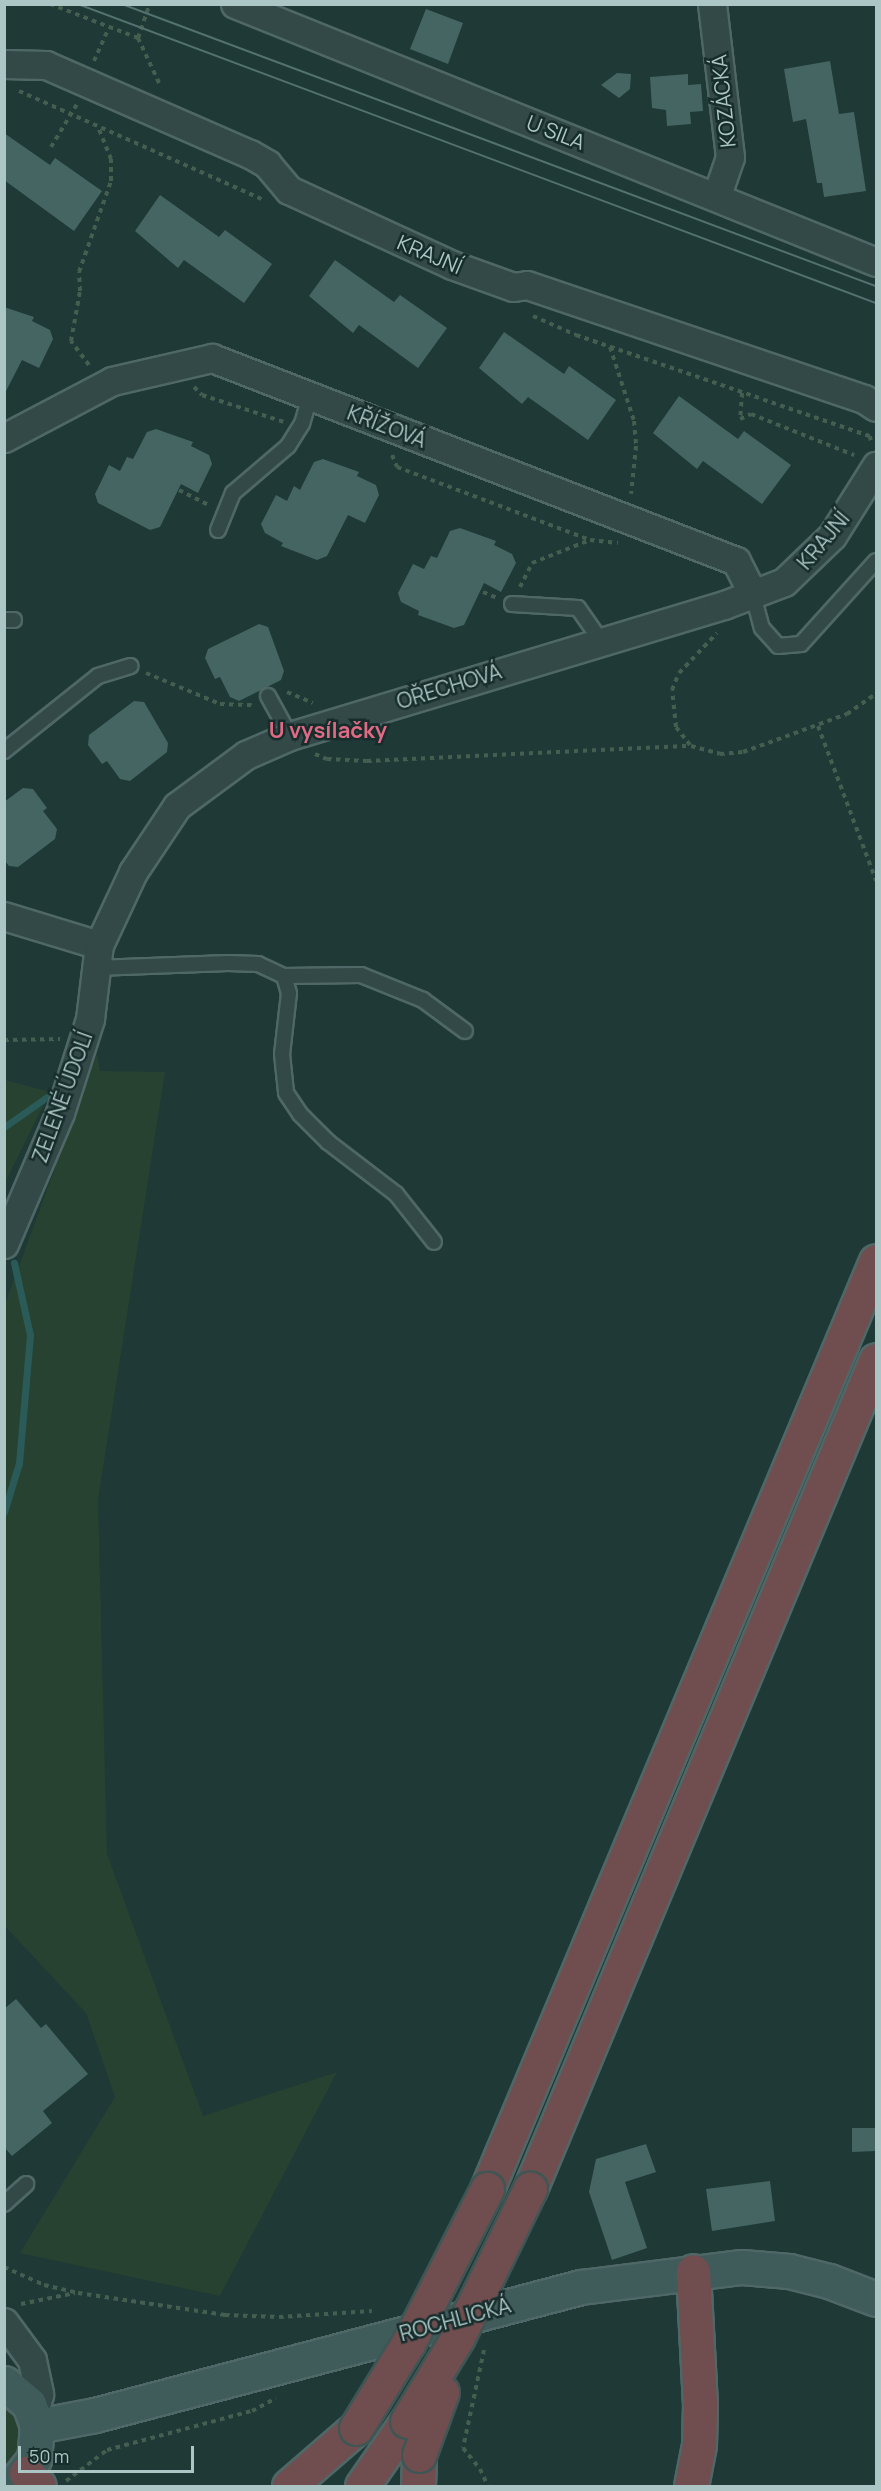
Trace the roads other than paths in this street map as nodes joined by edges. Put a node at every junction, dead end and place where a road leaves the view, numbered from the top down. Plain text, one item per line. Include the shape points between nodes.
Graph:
1 (235, 4) edge
2 (712, 4) edge
3 (269, 11) edge
4 (9, 76) edge
5 (717, 195) junction
6 (876, 262) edge
7 (310, 396) junction
8 (876, 407) edge
9 (4, 438) edge
10 (869, 458) edge
11 (218, 530) dead end
12 (876, 561) edge
13 (753, 595) junction
14 (512, 604) road end
15 (601, 641) junction
16 (130, 666) road end
17 (268, 696) road end
18 (290, 736) junction
19 (4, 751) edge
20 (4, 916) edge
21 (97, 957) junction
22 (284, 976) junction
23 (465, 1031) dead end
24 (434, 1242) dead end
25 (4, 1244) edge
26 (876, 1260) edge
27 (876, 1360) edge
28 (26, 2184) dead end
29 (4, 2204) edge
30 (693, 2271) junction
31 (876, 2299) edge
32 (12, 2313) edge
33 (458, 2337) junction
34 (4, 2383) edge
35 (36, 2420) junction
36 (356, 2427) junction
37 (418, 2471) edge
38 (35, 2483) edge
39 (289, 2487) edge
40 (315, 2487) edge
41 (362, 2487) edge
42 (691, 2487) edge

1 - 3 street, U SILA
2 - 5 street, KOZÁCKÁ via 730,157
3 - 5 street, U SILA
4 - 8 street, KRAJNÍ via 46,65 267,164 289,190 452,265 513,287 538,289 864,399
5 - 6 street, U SILA
7 - 9 street, KŘÍŽOVÁ via 212,358 112,381
7 - 11 lane via 302,424 288,446 233,493
7 - 13 street, KŘÍŽOVÁ via 736,561
10 - 13 street, KRAJNÍ via 832,536 784,582
12 - 13 lane via 801,644 778,646 762,628
13 - 15 street, OŘECHOVÁ
14 - 15 lane via 578,608
15 - 18 street, OŘECHOVÁ
16 - 19 lane via 98,676
17 - 18 lane
18 - 21 street, OŘECHOVÁ via 246,755 177,806 133,872
20 - 21 street
21 - 22 lane via 258,964
21 - 25 street, ZELENÉ ÚDOLÍ via 90,1019 63,1103
22 - 23 lane via 361,975 423,1000
22 - 24 lane via 289,993 282,1054 286,1093 300,1114 328,1142 396,1194
26 - 36 highway, bridge via 487,2189 409,2342
27 - 33 highway, bridge via 530,2189
28 - 29 lane
30 - 31 street, ROCHLICKÁ via 742,2267 789,2271
30 - 35 street, ROCHLICKÁ via 581,2287 95,2415
30 - 42 highway via 700,2405 699,2445
32 - 35 street via 32,2360 39,2394
33 - 37 highway, bridge
33 - 41 highway, bridge
34 - 35 street via 19,2392
35 - 38 street
36 - 39 highway
36 - 40 highway

